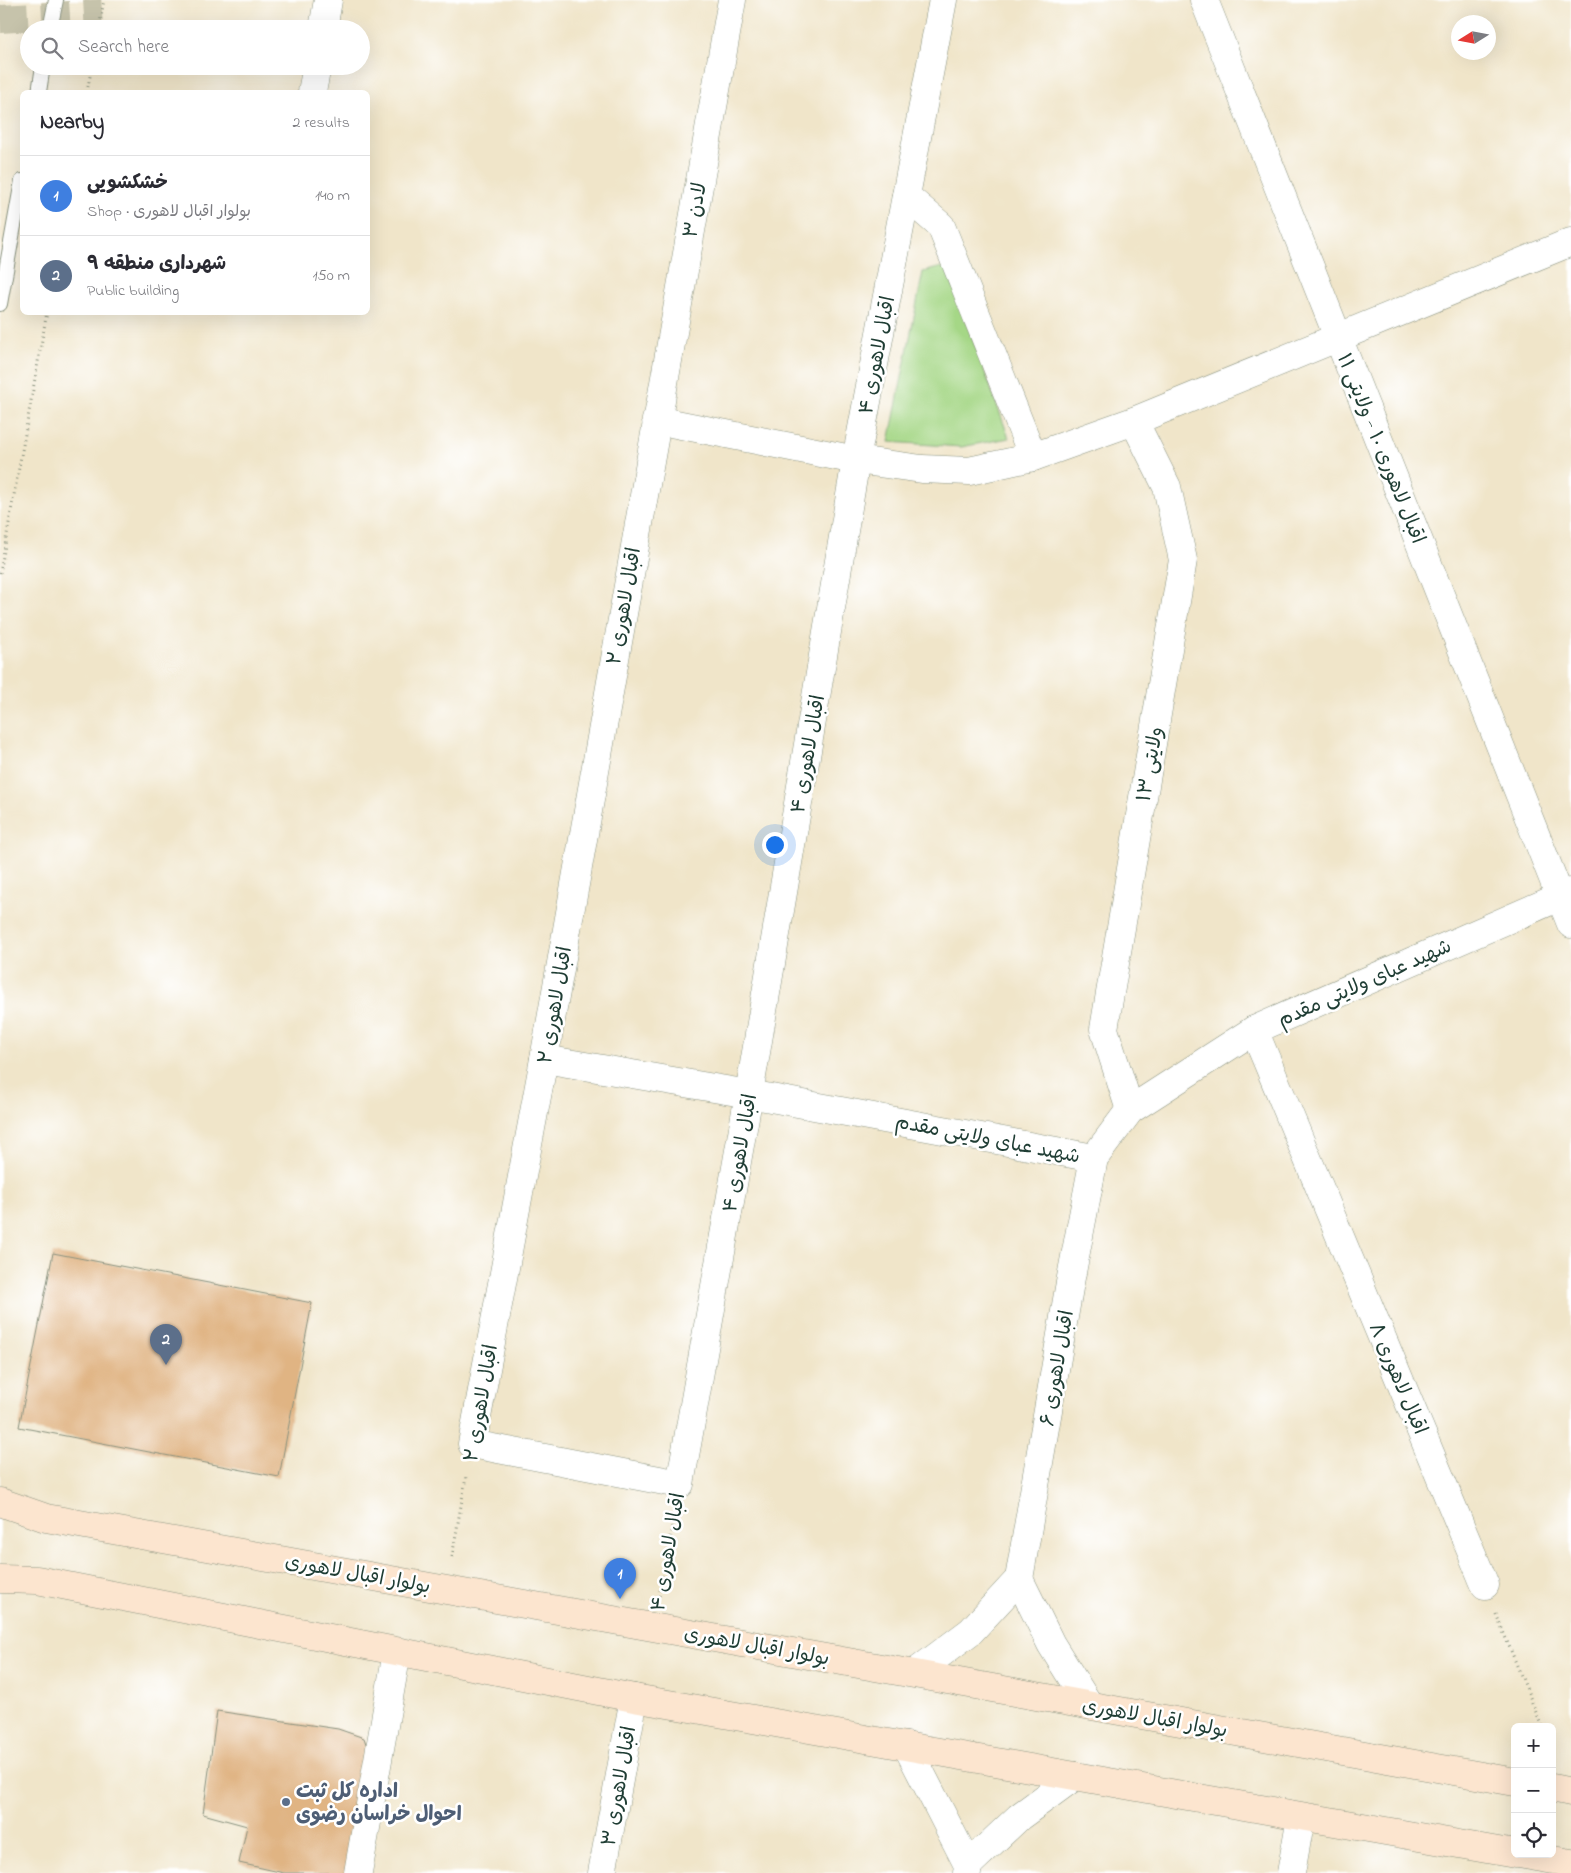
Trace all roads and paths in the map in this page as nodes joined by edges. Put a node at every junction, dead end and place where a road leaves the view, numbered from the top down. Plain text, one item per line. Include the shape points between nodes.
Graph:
1 (56, 0) edge
2 (104, 0) edge
3 (328, 0) edge
4 (732, 0) edge
5 (944, 0) edge
6 (1204, 0) edge
7 (52, 20) edge
8 (101, 20) edge
9 (325, 20) edge
10 (42, 75) edge
11 (90, 75) edge
12 (315, 75) edge
13 (39, 90) edge
14 (87, 90) edge
15 (312, 90) edge
16 (20, 192) edge
17 (906, 196) junction
18 (1571, 242) edge
19 (0, 304) edge
20 (46, 315) edge
21 (1338, 338) junction
22 (656, 420) junction
23 (1134, 422) junction
24 (1033, 457) junction
25 (856, 460) junction
26 (0, 573) edge
27 (1565, 894) edge
28 (1571, 924) edge
29 (1254, 1030) junction
30 (544, 1059) junction
31 (749, 1094) junction
32 (1130, 1110) junction
33 (1094, 1158) junction
34 (472, 1444) junction
35 (680, 1484) junction
36 (0, 1502) edge
37 (0, 1579) edge
38 (1020, 1580) junction
39 (1485, 1585) joint
40 (447, 1589) junction
41 (654, 1626) junction
42 (398, 1652) junction
43 (915, 1673) junction
44 (634, 1698) junction
45 (1089, 1705) junction
46 (1540, 1723) edge
47 (907, 1746) junction
48 (1075, 1776) junction
49 (1511, 1781) edge
50 (1556, 1789) edge
51 (1571, 1792) edge
52 (1301, 1817) junction
53 (1511, 1853) edge
54 (1542, 1858) edge
55 (1571, 1863) edge
56 (968, 1869) edge
57 (358, 1873) edge
58 (602, 1873) edge
59 (1291, 1873) edge

1 - 7 lane
2 - 8 path
3 - 9 street
4 - 22 street, لادن ۳
5 - 17 street, اقبال لاهوری ۴
6 - 21 street, اقبال لاهوری ۱۰ - ولایتی ۱۱
10 - 13 lane
11 - 14 path
12 - 15 street
16 - 19 lane
17 - 24 street via 942,226
17 - 25 street, اقبال لاهوری ۴
18 - 21 street
20 - 26 path
21 - 23 street
21 - 27 street, اقبال لاهوری ۱۰ - ولایتی ۱۱
22 - 25 street
22 - 30 street, اقبال لاهوری ۲
23 - 24 street
23 - 32 street, ولایتی ۱۳ via 1167,487 1183,560 1104,1029
24 - 25 street via 969,471 922,469
25 - 31 street, اقبال لاهوری ۴
27 - 28 street, اقبال لاهوری ۱۰ - ولایتی ۱۱
27 - 29 street, شهید عبای ولایتی مقدم
29 - 32 street, شهید عبای ولایتی مقدم
29 - 39 street, اقبال لاهوری ۸
30 - 31 street, شهید عبای ولایتی مقدم
30 - 34 street, اقبال لاهوری ۲
31 - 33 street, شهید عبای ولایتی مقدم
31 - 35 street, اقبال لاهوری ۴
32 - 33 street, شهید عبای ولایتی مقدم
33 - 38 street, اقبال لاهوری ۶
34 - 35 street
34 - 40 path, اقبال لاهوری ۲
35 - 41 path, اقبال لاهوری ۴
36 - 40 main road, بولوار اقبال لاهوری via 46,1518
37 - 42 main road via 37,1580
38 - 43 street via 971,1631
38 - 45 street via 1051,1644
39 - 46 path
40 - 41 main road, بولوار اقبال لاهوری
41 - 43 main road, بولوار اقبال لاهوری
42 - 44 main road
42 - 57 street
43 - 45 main road, بولوار اقبال لاهوری
44 - 47 main road
44 - 58 street, اقبال لاهوری ۳
45 - 49 main road, بولوار اقبال لاهوری
47 - 48 main road
47 - 56 street
48 - 52 main road
48 - 56 street via 1019,1817
50 - 51 main road
52 - 53 main road
52 - 59 street
54 - 55 main road

